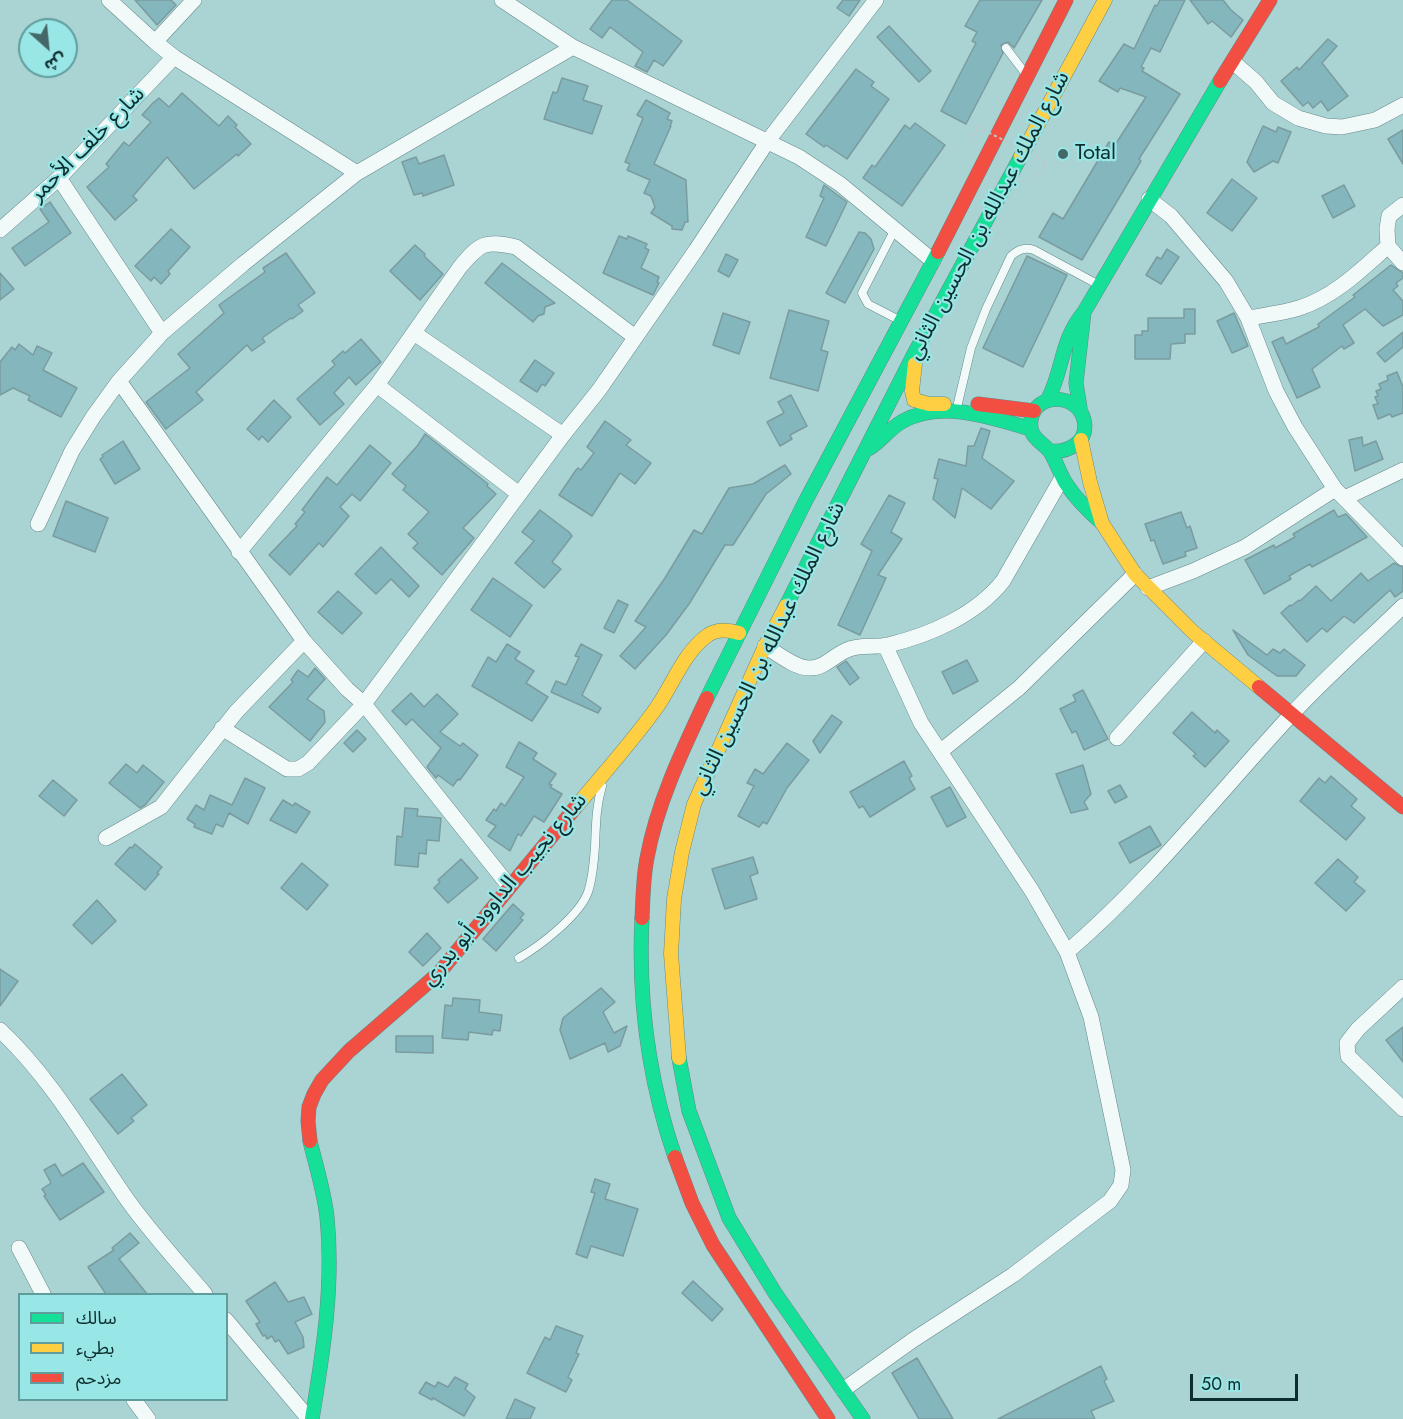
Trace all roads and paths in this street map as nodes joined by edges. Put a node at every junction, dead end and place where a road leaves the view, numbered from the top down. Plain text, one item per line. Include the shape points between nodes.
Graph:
1 (109, 0) edge
2 (194, 0) edge
3 (502, 0) edge
4 (876, 0) edge
5 (1066, 0) edge
6 (1105, 0) edge
7 (1270, 0) edge
8 (155, 42) junction
9 (573, 47) junction
10 (1006, 48) dead end
11 (174, 57) junction
12 (1233, 62) junction
13 (1029, 78) junction
14 (1402, 107) edge
15 (767, 142) junction
16 (970, 142) dead end
17 (357, 173) junction
18 (1038, 177) dead end
19 (59, 178) junction
20 (975, 181) junction
21 (999, 195) junction
22 (1149, 200) junction
23 (1403, 205) edge
24 (895, 229) junction
25 (0, 230) edge
26 (1388, 246) junction
27 (933, 261) junction
28 (1403, 263) edge
29 (1100, 285) junction
30 (1084, 312) junction
31 (1248, 318) junction
32 (902, 322) junction
33 (162, 333) junction
34 (414, 333) junction
35 (635, 337) junction
36 (914, 354) junction
37 (119, 381) junction
38 (377, 385) junction
39 (1048, 399) junction
40 (957, 407) junction
41 (1080, 408) junction
42 (1034, 411) junction
43 (1031, 429) junction
44 (563, 435) junction
45 (1081, 440) junction
46 (867, 449) junction
47 (1050, 451) junction
48 (1403, 470) edge
49 (1062, 478) junction
50 (519, 494) junction
51 (1340, 494) junction
52 (1102, 523) junction
53 (38, 524) dead end
54 (239, 552) junction
55 (1403, 558) edge
56 (1135, 574) junction
57 (1148, 588) junction
58 (1403, 606) edge
59 (739, 633) junction
60 (304, 641) junction
61 (1204, 641) junction
62 (885, 645) junction
63 (765, 646) junction
64 (364, 704) junction
65 (1291, 715) junction
66 (222, 728) junction
67 (1117, 738) dead end
68 (941, 751) junction
69 (607, 768) junction
70 (1403, 807) edge
71 (106, 838) dead end
72 (509, 886) junction
73 (1067, 952) junction
74 (519, 958) dead end
75 (1403, 987) edge
76 (0, 1030) edge
77 (1403, 1109) edge
78 (19, 1248) dead end
79 (42, 1293) edge
80 (204, 1293) edge
81 (228, 1322) edge
82 (843, 1389) junction
83 (135, 1401) edge
84 (148, 1419) edge
85 (310, 1419) edge
86 (828, 1419) edge
87 (863, 1419) edge

1 - 8 street
2 - 8 street
3 - 9 street
4 - 15 street
5 - 13 main road, شارع الملك عبدالله بن الحسين الثاني
6 - 21 main road, شارع الملك عبدالله بن الحسين الثاني
7 - 12 main road
8 - 11 street
9 - 15 street
9 - 17 street
10 - 13 lane
11 - 17 street
11 - 19 street, شارع خلف الأحمر
12 - 14 street via 1273,103 1298,118 1326,126 1375,120
12 - 22 main road
13 - 20 main road, شارع الملك عبدالله بن الحسين الثاني
15 - 24 street via 840,184
15 - 35 street
16 - 18 path, bridge via 978,127 1046,162
17 - 33 street
19 - 25 street, شارع خلف الأحمر
19 - 33 street
20 - 21 main road via 987,178
20 - 27 main road, شارع الملك عبدالله بن الحسين الثاني
21 - 36 main road, شارع الملك عبدالله بن الحسين الثاني
22 - 29 main road
22 - 31 street via 1171,216 1195,242 1226,281
23 - 26 street via 1389,216
24 - 27 street
24 - 32 lane via 862,292 868,304
26 - 28 street
26 - 31 street via 1319,300
27 - 32 main road, شارع الملك عبدالله بن الحسين الثاني
29 - 30 main road
29 - 40 lane via 1034,250 1016,251 971,348
30 - 39 main road via 1067,338
30 - 41 main road via 1076,383
31 - 51 street via 1276,392
32 - 59 main road, شارع الملك عبدالله بن الحسين الثاني
33 - 37 street
34 - 35 street via 471,254 481,245 496,243 516,247
34 - 38 street
34 - 44 street
35 - 44 street
36 - 40 main road via 913,398 922,403
36 - 46 main road, شارع الملك عبدالله بن الحسين الثاني
37 - 53 street via 72,451
37 - 54 street
38 - 50 street
38 - 54 street
39 - 41 main road via 1065,399
39 - 42 main road
40 - 42 main road via 992,405
40 - 43 main road
40 - 46 main road via 906,420
41 - 45 main road via 1085,424
42 - 43 main road
43 - 47 main road via 1034,439
44 - 50 street
45 - 47 main road via 1067,451
45 - 52 main road
46 - 63 main road, شارع الملك عبدالله بن الحسين الثاني
47 - 49 main road
48 - 51 street
49 - 52 main road via 1073,495
49 - 62 street via 992,595 921,636
50 - 64 street
51 - 55 street
51 - 57 street via 1245,547
52 - 56 main road
54 - 60 street
56 - 57 main road
56 - 68 street via 1019,688
57 - 61 main road
58 - 65 street
59 - 69 main road, شارع نجيب الداوود أبو بدري via 720,631 699,645 663,699
59 - 86 main road, شارع الملك عبدالله بن الحسين الثاني via 662,802 647,854 640,955 643,1008 665,1126 704,1229
60 - 64 street
60 - 66 street
61 - 65 main road
61 - 67 street
62 - 63 street via 855,647 810,669
62 - 68 street via 921,723
63 - 82 main road, شارع الملك عبدالله بن الحسين الثاني via 694,804 681,852 671,954 678,1054 689,1111 729,1218 775,1293
64 - 66 street via 308,763 294,770
64 - 72 street
65 - 70 main road
65 - 73 street via 1161,860
66 - 71 street via 161,807
68 - 73 street
69 - 72 main road, شارع نجيب الداوود أبو بدري
69 - 74 lane via 597,804 594,865 588,894 558,929
72 - 85 main road, شارع نجيب الداوود أبو بدري via 439,973 354,1046 322,1080 314,1095 307,1117 328,1225 330,1266 320,1376
73 - 82 street via 1091,1017 1123,1170 1120,1185 1110,1201 1014,1275
75 - 77 street via 1347,1043 1348,1056
76 - 80 street via 36,1067 126,1198
78 - 79 street
81 - 85 street
82 - 87 main road, شارع الملك عبدالله بن الحسين الثاني
83 - 84 street

